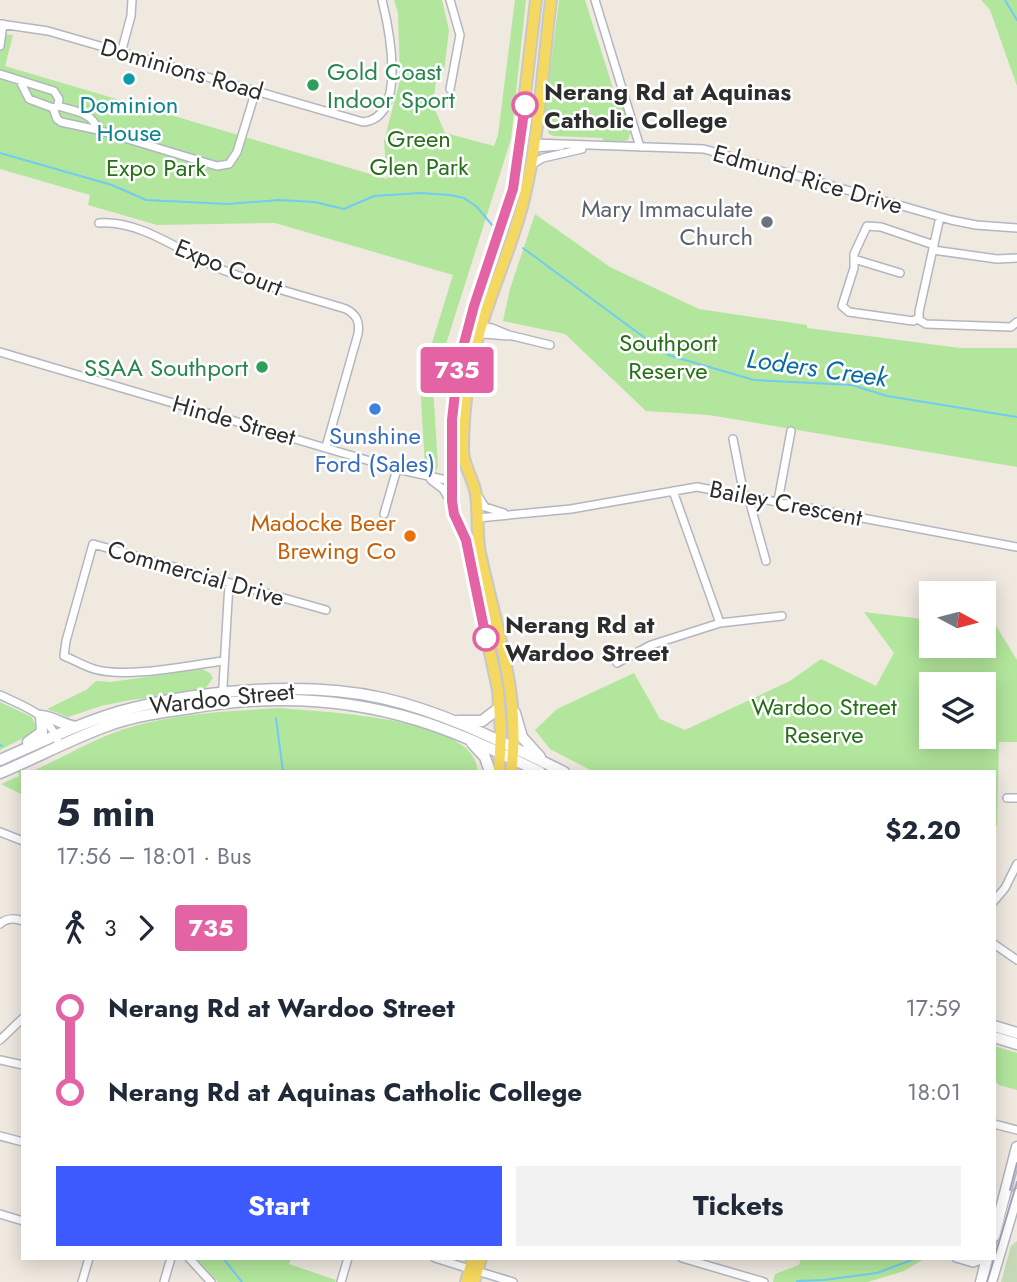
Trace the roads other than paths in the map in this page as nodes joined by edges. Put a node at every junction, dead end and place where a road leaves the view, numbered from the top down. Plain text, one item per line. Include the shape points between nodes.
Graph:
1 (132, 0) edge
2 (382, 0) edge
3 (450, 0) edge
4 (536, 0) edge
5 (551, 0) edge
6 (595, 0) edge
7 (2, 24) edge
8 (0, 46) edge
9 (121, 53) junction
10 (0, 74) edge
11 (20, 81) junction
12 (450, 89) dead end
13 (256, 90) junction
14 (55, 107) junction
15 (538, 108) junction
16 (98, 130) junction
17 (521, 144) junction
18 (533, 145) junction
19 (563, 145) junction
20 (596, 146) junction
21 (640, 146) junction
22 (530, 165) junction
23 (940, 217) junction
24 (99, 223) dead end
25 (1017, 228) edge
26 (933, 247) junction
27 (1017, 258) edge
28 (854, 259) junction
29 (900, 273) dead end
30 (489, 303) junction
31 (366, 313) dead end
32 (356, 317) junction
33 (919, 318) junction
34 (1017, 322) edge
35 (468, 326) junction
36 (480, 329) junction
37 (497, 330) junction
38 (509, 335) junction
39 (550, 345) dead end
40 (0, 352) edge
41 (791, 431) dead end
42 (733, 439) dead end
43 (326, 447) junction
44 (452, 466) junction
45 (397, 469) junction
46 (427, 478) junction
47 (451, 481) junction
48 (475, 489) junction
49 (673, 491) junction
50 (746, 495) junction
51 (778, 501) junction
52 (453, 510) junction
53 (384, 513) dead end
54 (512, 514) junction
55 (478, 519) junction
56 (477, 534) junction
57 (1017, 547) edge
58 (766, 561) dead end
59 (229, 583) junction
60 (326, 610) dead end
61 (782, 616) dead end
62 (720, 623) junction
63 (224, 661) junction
64 (617, 663) dead end
65 (0, 695) edge
66 (222, 698) junction
67 (512, 699) junction
68 (499, 708) junction
69 (41, 716) junction
70 (447, 719) junction
71 (76, 727) junction
72 (466, 738) junction
73 (58, 741) junction
74 (513, 747) junction
75 (501, 748) junction
76 (18, 752) junction
77 (0, 760) edge
78 (513, 760) junction
79 (549, 765) junction
80 (490, 770) edge
81 (499, 770) edge
82 (511, 770) edge
83 (536, 770) edge
84 (560, 770) edge
85 (0, 773) edge
86 (1007, 798) dead end
87 (1017, 798) edge
88 (0, 832) edge
89 (21, 840) edge
90 (1017, 866) edge
91 (996, 899) edge
92 (21, 920) edge
93 (0, 924) edge
94 (996, 945) edge
95 (1017, 960) edge
96 (21, 1020) edge
97 (996, 1027) edge
98 (1017, 1033) edge
99 (996, 1038) edge
100 (0, 1040) edge
101 (1017, 1044) edge
102 (0, 1060) edge
103 (21, 1065) edge
104 (996, 1125) edge
105 (1017, 1130) edge
106 (0, 1136) edge
107 (21, 1141) edge
108 (1017, 1147) edge
109 (1017, 1194) edge
110 (0, 1214) edge
111 (21, 1220) edge
112 (996, 1228) edge
113 (996, 1251) edge
114 (88, 1260) edge
115 (170, 1260) edge
116 (191, 1260) edge
117 (347, 1260) edge
118 (441, 1260) edge
119 (689, 1260) edge
120 (963, 1260) edge
121 (981, 1260) edge
122 (987, 1260) edge
123 (993, 1260) edge
124 (973, 1263) junction
125 (473, 1270) edge
126 (985, 1281) edge
127 (82, 1282) edge
128 (164, 1282) edge
129 (211, 1282) edge
130 (341, 1282) edge
131 (466, 1282) edge
132 (513, 1282) edge
133 (764, 1282) edge

1 - 9 street
2 - 13 street, Dominions Road via 393,68 384,109 376,118 363,122
3 - 12 street via 460,35
4 - 17 main road
5 - 15 main road
6 - 21 street
7 - 8 street
7 - 9 street, Dominions Road via 48,31
9 - 13 street, Dominions Road
10 - 11 street
11 - 14 street via 29,99
11 - 14 street via 54,91 59,99
13 - 16 street via 229,164 217,166
14 - 16 street via 88,115
14 - 16 street via 61,122
15 - 18 main road
15 - 19 street via 542,134
17 - 18 main road
17 - 35 main road via 509,204
18 - 19 street, Edmund Rice Drive
18 - 22 main road
19 - 20 street, Edmund Rice Drive
20 - 21 street, Edmund Rice Drive
20 - 22 street, Edmund Rice Drive
21 - 23 street, Edmund Rice Drive via 704,149
22 - 30 main road via 524,200
23 - 25 street, Edmund Rice Drive
23 - 26 street
24 - 32 street, Expo Court via 114,222 153,236 220,269 346,309
26 - 27 street via 997,259
26 - 28 street via 881,226 867,226
26 - 33 street
28 - 29 street
28 - 33 street via 842,306 849,312 913,321
30 - 36 main road
30 - 37 street
31 - 32 street
32 - 43 street via 358,334
33 - 34 street via 926,324 1011,327
35 - 36 main road
35 - 44 main road via 454,391
36 - 37 street
36 - 38 street via 484,334
36 - 48 main road via 470,372 463,451
37 - 38 street
38 - 39 street
40 - 43 street, Hinde Street
41 - 51 street
42 - 50 street
43 - 45 street, Hinde Street
44 - 46 street via 444,474
44 - 47 main road
45 - 46 street, Hinde Street
45 - 53 street
46 - 47 street, Hinde Street
46 - 52 street via 443,489
47 - 48 main road via 464,478
47 - 52 main road
48 - 54 street, Bailey Crescent via 488,509
48 - 55 main road
49 - 50 street, Bailey Crescent via 697,486
49 - 54 street, Bailey Crescent
49 - 62 street
50 - 51 street, Bailey Crescent
50 - 58 street
51 - 57 street, Bailey Crescent
52 - 55 main road via 459,518
52 - 68 main road via 466,540
54 - 55 street, Bailey Crescent
54 - 56 street via 484,524
55 - 56 main road
56 - 67 main road
59 - 60 street, Commercial Drive
59 - 63 street
59 - 63 street, Commercial Drive via 93,544 64,656 112,672
61 - 62 street
62 - 64 street via 651,645
63 - 66 street
65 - 69 street
66 - 70 main road, Wardoo Street via 263,690 315,689 383,698
66 - 71 main road, Wardoo Street via 135,708
66 - 72 main road, Wardoo Street via 313,700 365,707
66 - 73 main road, Wardoo Street via 128,719
67 - 74 main road
67 - 79 main road via 522,737
68 - 70 main road via 482,722
68 - 75 main road
69 - 71 main road
69 - 73 street
69 - 76 main road via 42,732
70 - 75 main road, Wardoo Street
71 - 73 main road, Wardoo Street
72 - 75 main road, Wardoo Street
72 - 80 main road via 485,757
73 - 76 main road, Wardoo Street
73 - 85 main road, Wardoo Street
74 - 75 main road, Wardoo Street
74 - 78 main road
74 - 79 main road, Wardoo Street
75 - 78 main road, Wardoo Street
75 - 81 main road
76 - 77 main road, Wardoo Street
78 - 82 main road
78 - 83 main road, Wardoo Street
79 - 84 main road, Wardoo Street
86 - 87 street
88 - 89 street
90 - 91 street
92 - 93 street
94 - 95 street
96 - 100 street
97 - 98 main road
99 - 101 main road
102 - 103 street
104 - 105 street
106 - 107 street
108 - 112 main road
109 - 113 main road
110 - 111 street
114 - 127 street
115 - 128 street
116 - 129 street
117 - 130 street
118 - 125 street
119 - 133 street
120 - 124 street
121 - 124 street
122 - 126 main road
123 - 126 main road
124 - 126 street
125 - 131 main road
125 - 132 street

